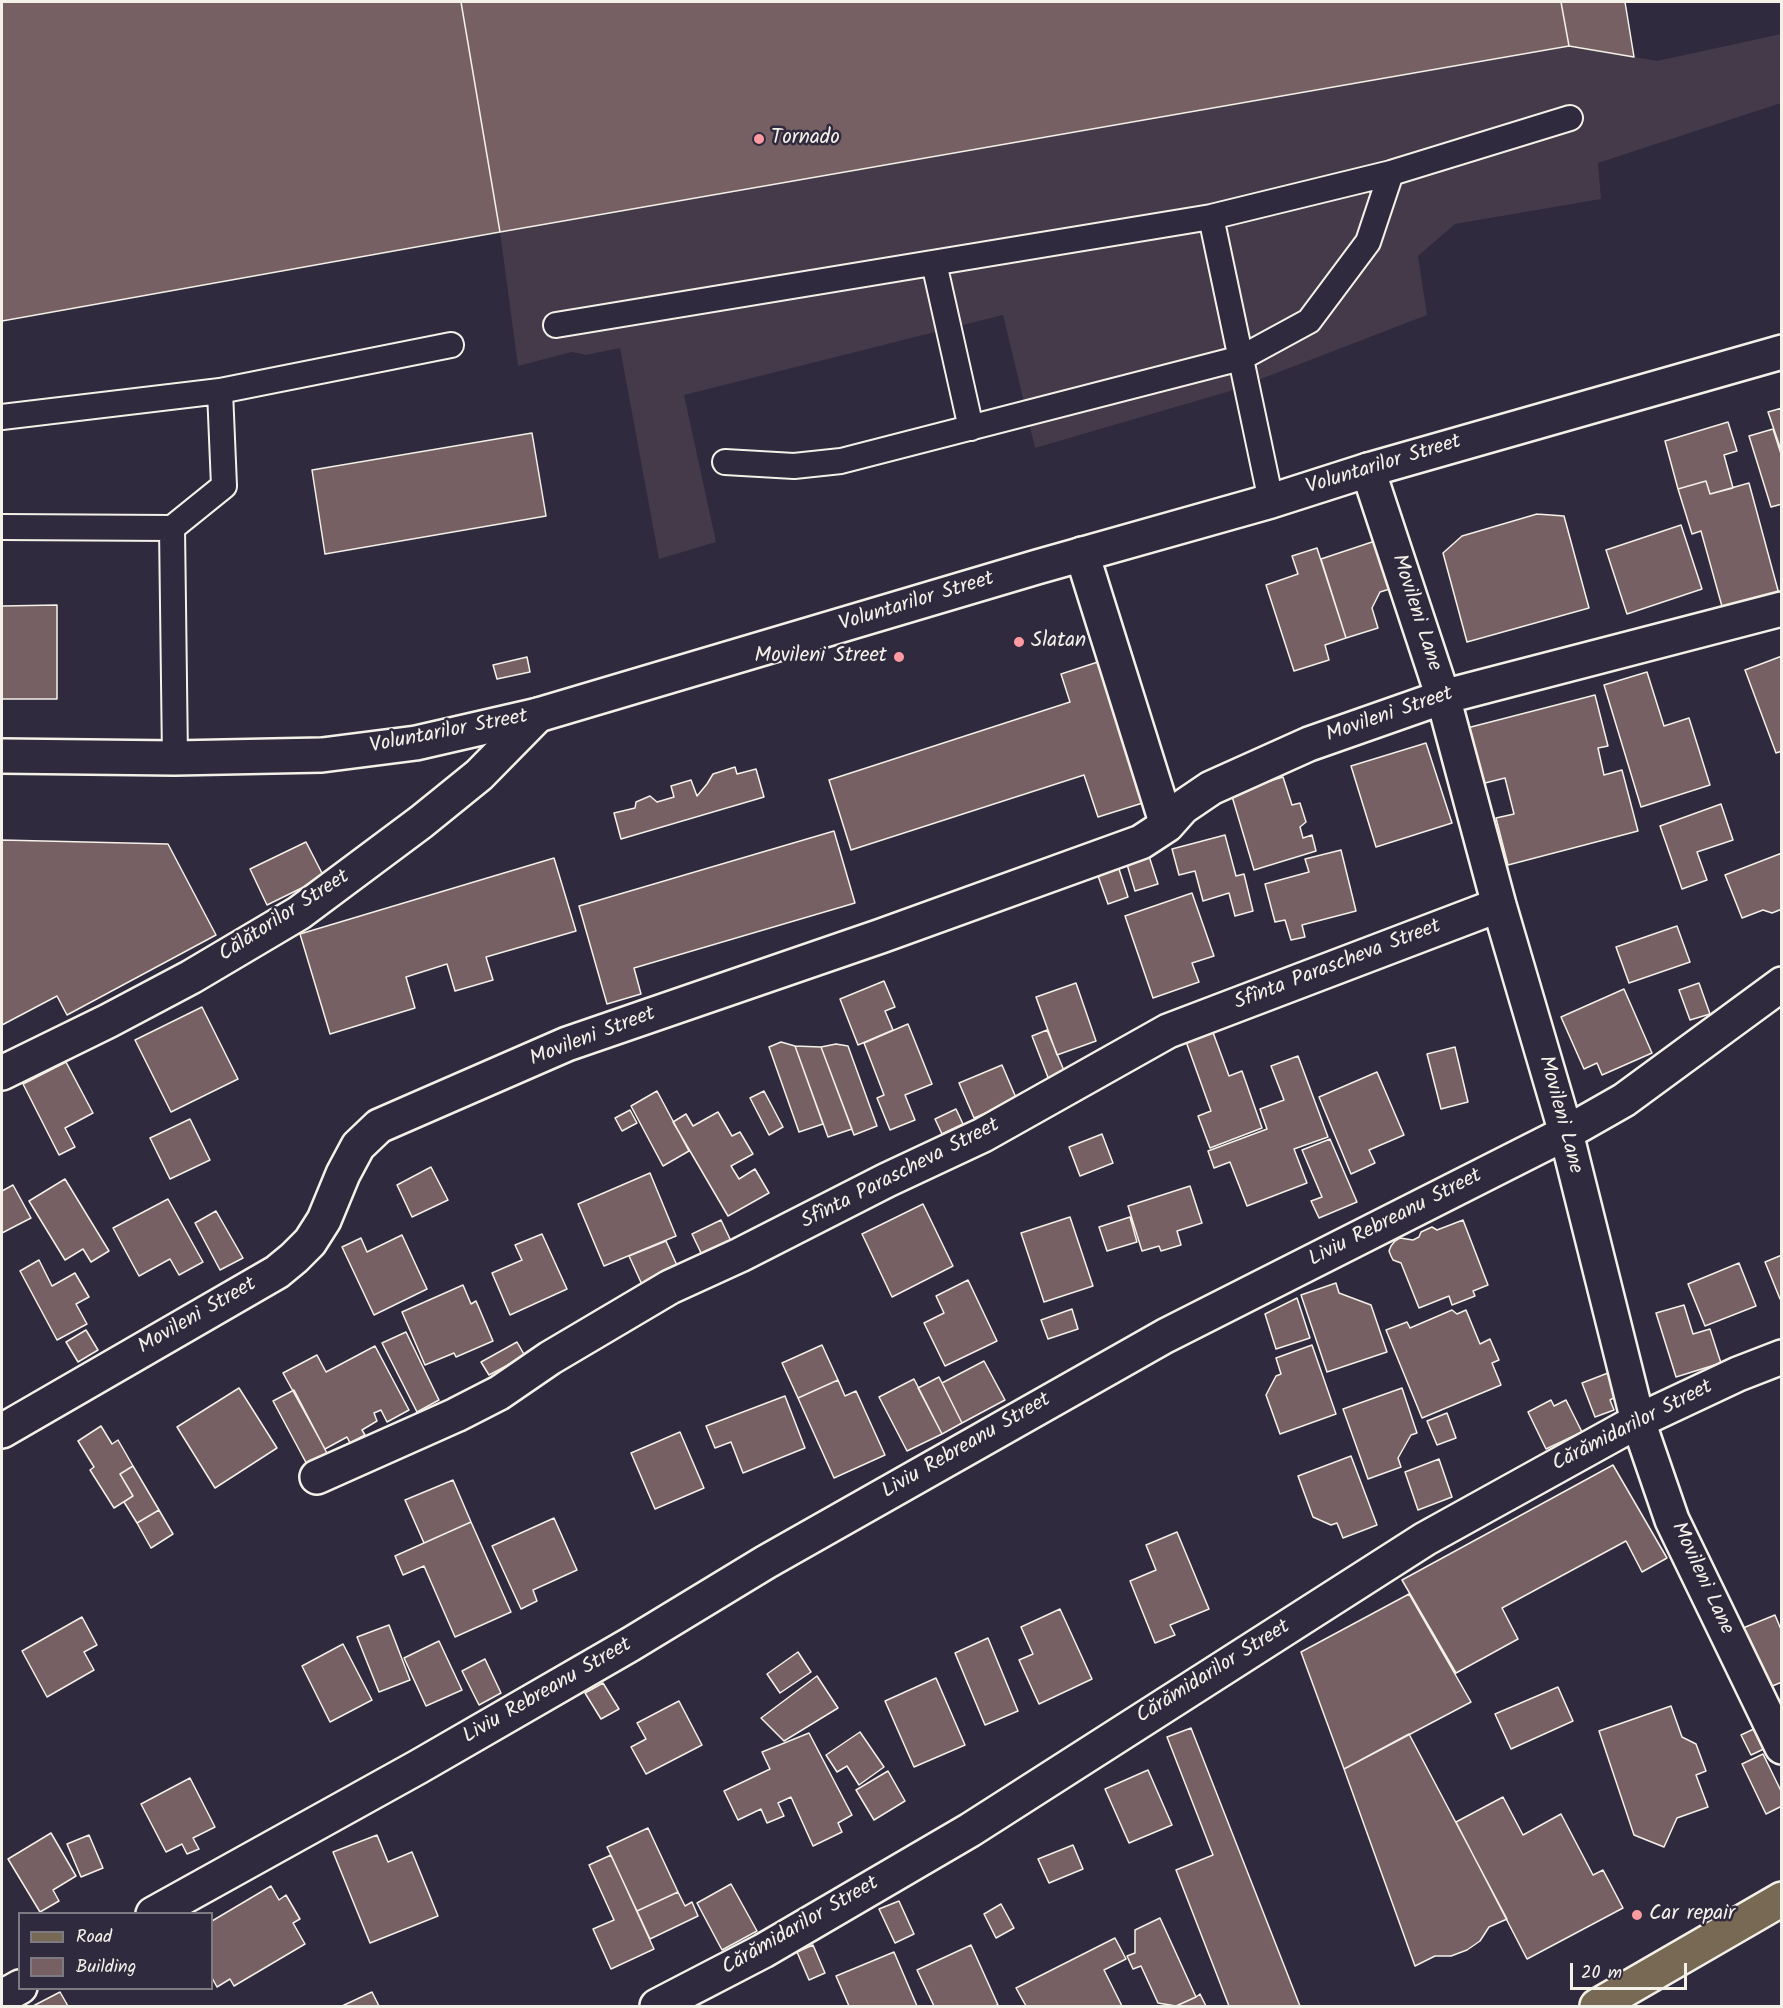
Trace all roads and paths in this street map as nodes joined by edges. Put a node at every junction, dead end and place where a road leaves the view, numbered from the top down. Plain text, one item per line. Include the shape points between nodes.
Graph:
1 (1570, 118) dead end
2 (1391, 173) junction
3 (1211, 217) junction
4 (934, 263) junction
5 (556, 325) dead end
6 (451, 345) dead end
7 (1782, 352) edge
8 (1241, 358) junction
9 (220, 391) junction
10 (2, 417) edge
11 (970, 428) junction
12 (725, 462) dead end
13 (1368, 470) junction
14 (1271, 501) junction
15 (2, 527) edge
16 (172, 528) junction
17 (1082, 554) junction
18 (1782, 609) edge
19 (1443, 697) junction
20 (538, 715) junction
21 (2, 756) edge
22 (175, 758) junction
23 (1167, 825) junction
24 (1499, 905) junction
25 (1782, 984) edge
26 (2, 1073) edge
27 (1566, 1133) junction
28 (1782, 1357) edge
29 (1638, 1421) junction
30 (2, 1431) edge
31 (317, 1476) dead end
32 (1782, 1748) edge
33 (1782, 1899) edge
34 (157, 1912) edge
35 (18, 1988) edge
36 (2, 1997) edge
37 (657, 2007) edge
38 (1598, 2007) edge

1 - 2 lane
2 - 3 lane
2 - 8 lane via 1368,242 1309,321
3 - 4 lane
3 - 8 lane
4 - 5 lane
4 - 11 lane
6 - 9 lane
7 - 13 street, Voluntarilor Street
8 - 11 lane
8 - 14 lane
9 - 10 lane
9 - 16 lane via 224,486
11 - 12 lane via 841,461 794,466
13 - 14 street, Voluntarilor Street
13 - 19 street, Movileni Lane
14 - 17 street, Voluntarilor Street
15 - 16 lane
16 - 22 lane
17 - 20 street, Voluntarilor Street
17 - 23 street
18 - 19 street, Movileni Street
19 - 23 street, Movileni Street via 1309,744 1210,788 1183,807
19 - 24 street, Movileni Lane
20 - 22 street, Voluntarilor Street via 416,743 322,755
20 - 26 street, Călătorilor Street via 479,775 299,913 108,1022
21 - 22 street, Voluntarilor Street
23 - 30 street, Movileni Street via 1141,842 1024,885 567,1044 379,1126 358,1146 310,1242 277,1272
24 - 27 street, Movileni Lane
24 - 31 street, Sfînta Parascheva Street via 1168,1031 983,1135 670,1287 499,1393
25 - 27 street, Liviu Rebreanu Street via 1624,1100
27 - 29 street, Movileni Lane
27 - 34 street, Liviu Rebreanu Street via 1145,1347 766,1562 418,1767
28 - 29 street, Cărămidarilor Street
29 - 32 street, Movileni Lane via 1672,1520
29 - 37 street, Cărămidarilor Street via 1425,1539 970,1830 763,1951
33 - 38 main road
35 - 36 street

